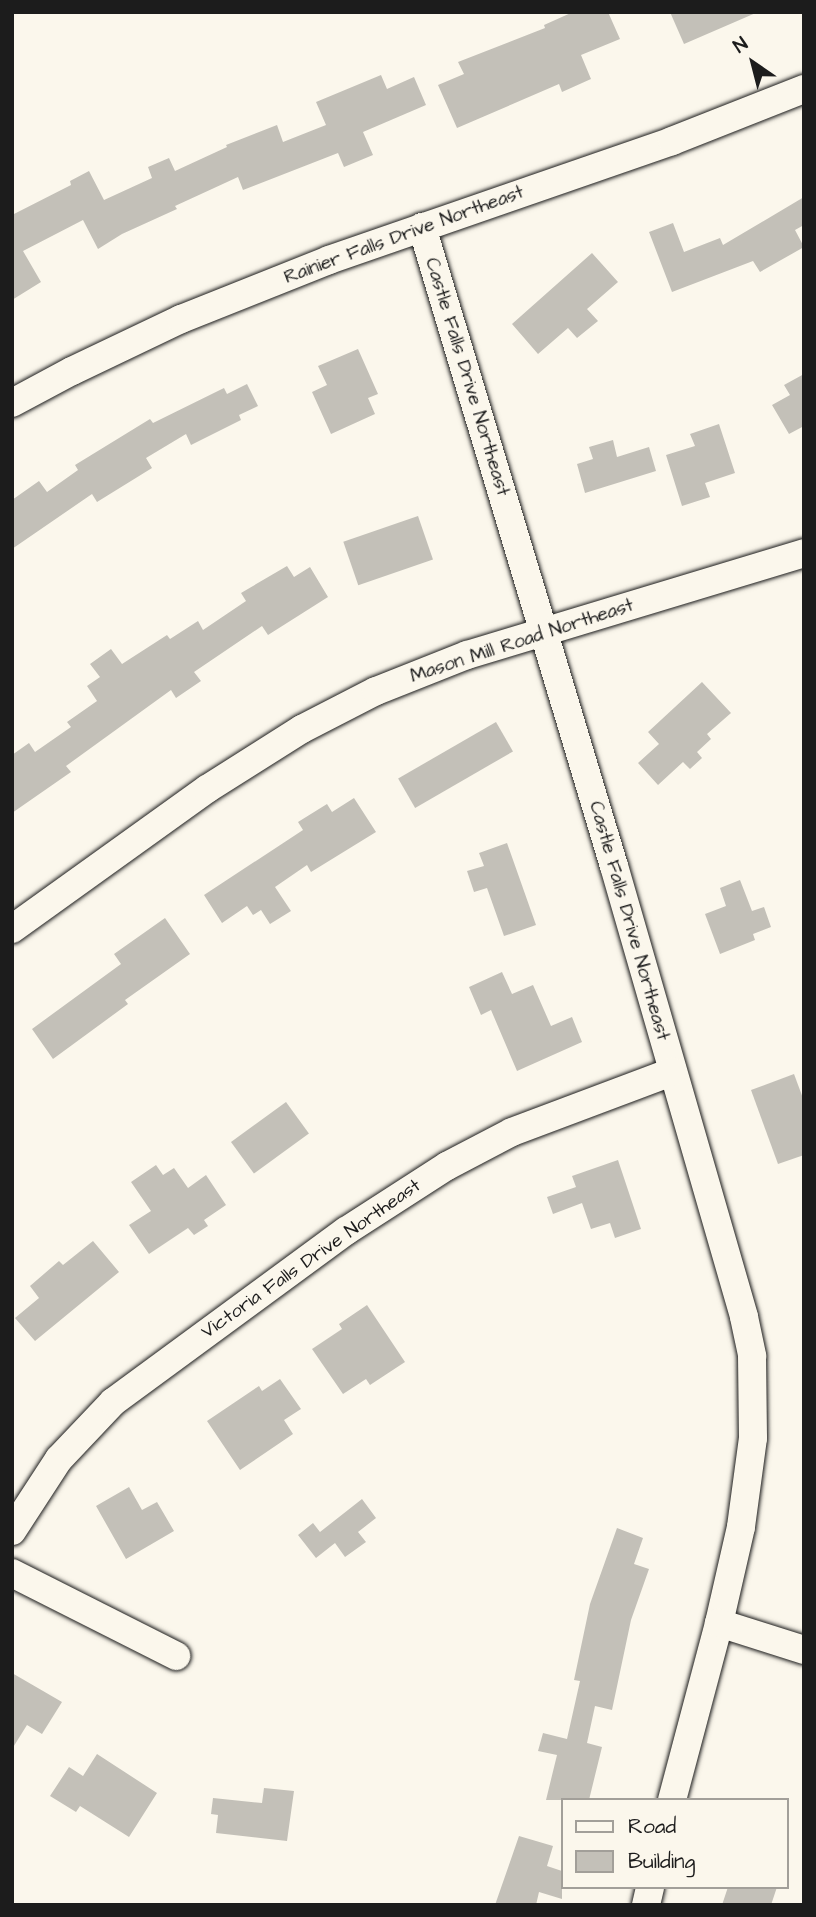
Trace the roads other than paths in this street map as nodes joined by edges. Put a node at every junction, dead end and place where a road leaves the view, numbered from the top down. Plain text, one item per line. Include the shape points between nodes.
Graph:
1 (804, 89) edge
2 (422, 227) junction
3 (12, 403) edge
4 (804, 553) edge
5 (543, 631) junction
6 (12, 929) edge
7 (672, 1072) junction
8 (12, 1531) edge
9 (12, 1573) edge
10 (719, 1623) junction
11 (804, 1650) edge
12 (176, 1656) dead end
13 (673, 1798) edge

1 - 2 street, Rainier Falls Drive Northeast via 673,141
2 - 3 street, Rainier Falls Drive Northeast via 181,319
2 - 5 street, Castle Falls Drive Northeast
4 - 5 street, Mason Mill Road Northeast
5 - 6 street, Mason Mill Road Northeast via 376,691 302,729 207,789
5 - 7 street, Castle Falls Drive Northeast
7 - 8 street, Victoria Falls Drive Northeast via 512,1132 447,1166 346,1230 113,1402 59,1459
7 - 10 street, Castle Falls Drive Northeast via 719,1224 752,1356 750,1475
9 - 12 street
10 - 11 street
10 - 13 street, Castle Falls Drive Northeast

